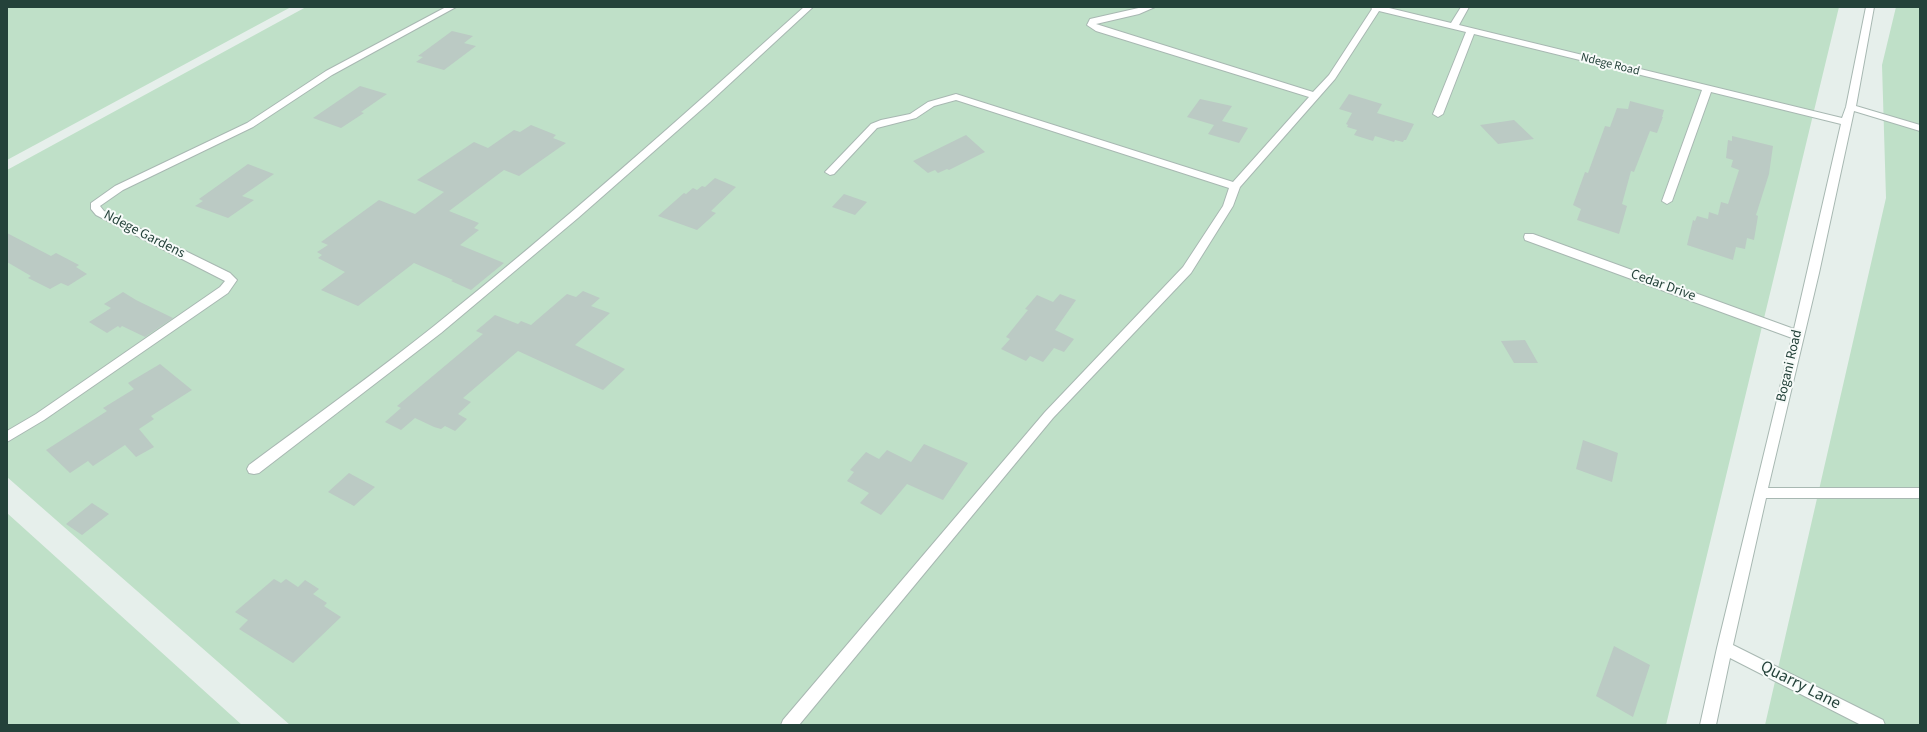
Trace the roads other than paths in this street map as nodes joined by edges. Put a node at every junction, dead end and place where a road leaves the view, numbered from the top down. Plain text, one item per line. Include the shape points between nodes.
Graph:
1 (452, 7) edge
2 (809, 7) edge
3 (1151, 7) edge
4 (1376, 7) edge
5 (1465, 7) edge
6 (1870, 7) edge
7 (1454, 26) junction
8 (1471, 31) junction
9 (1708, 89) junction
10 (1316, 96) junction
11 (1851, 107) junction
12 (1438, 114) dead end
13 (1846, 122) junction
14 (1920, 128) edge
15 (830, 172) dead end
16 (1236, 186) junction
17 (1667, 201) dead end
18 (1529, 237) dead end
19 (1797, 335) junction
20 (7, 437) edge
21 (254, 469) dead end
22 (1761, 493) junction
23 (1920, 493) edge
24 (1724, 648) junction
25 (789, 725) edge
26 (1708, 725) edge
27 (1877, 725) edge

1 - 20 street, Ndege Gardens via 329,73 250,125 119,188 95,204 100,213 231,280 224,290
2 - 21 street via 579,211 443,325
3 - 10 street via 1093,20 1091,25
4 - 7 street, Ndege Road
4 - 10 street via 1332,77
5 - 7 street
6 - 11 street, Bogani Road
7 - 8 street, Ndege Road
8 - 9 street, Ndege Road
8 - 12 street
9 - 13 street, Ndege Road
9 - 17 street
10 - 16 street
11 - 13 street, Bogani Road
11 - 14 street
13 - 19 street, Bogani Road via 1826,221
15 - 16 street via 874,126 912,116 931,104 956,97
16 - 25 street via 1228,206 1187,270 1049,416
18 - 19 street, Cedar Drive
19 - 22 street, Bogani Road
22 - 23 street
22 - 24 street, Bogani Road
24 - 26 street, Bogani Road
24 - 27 street, Quarry Lane

